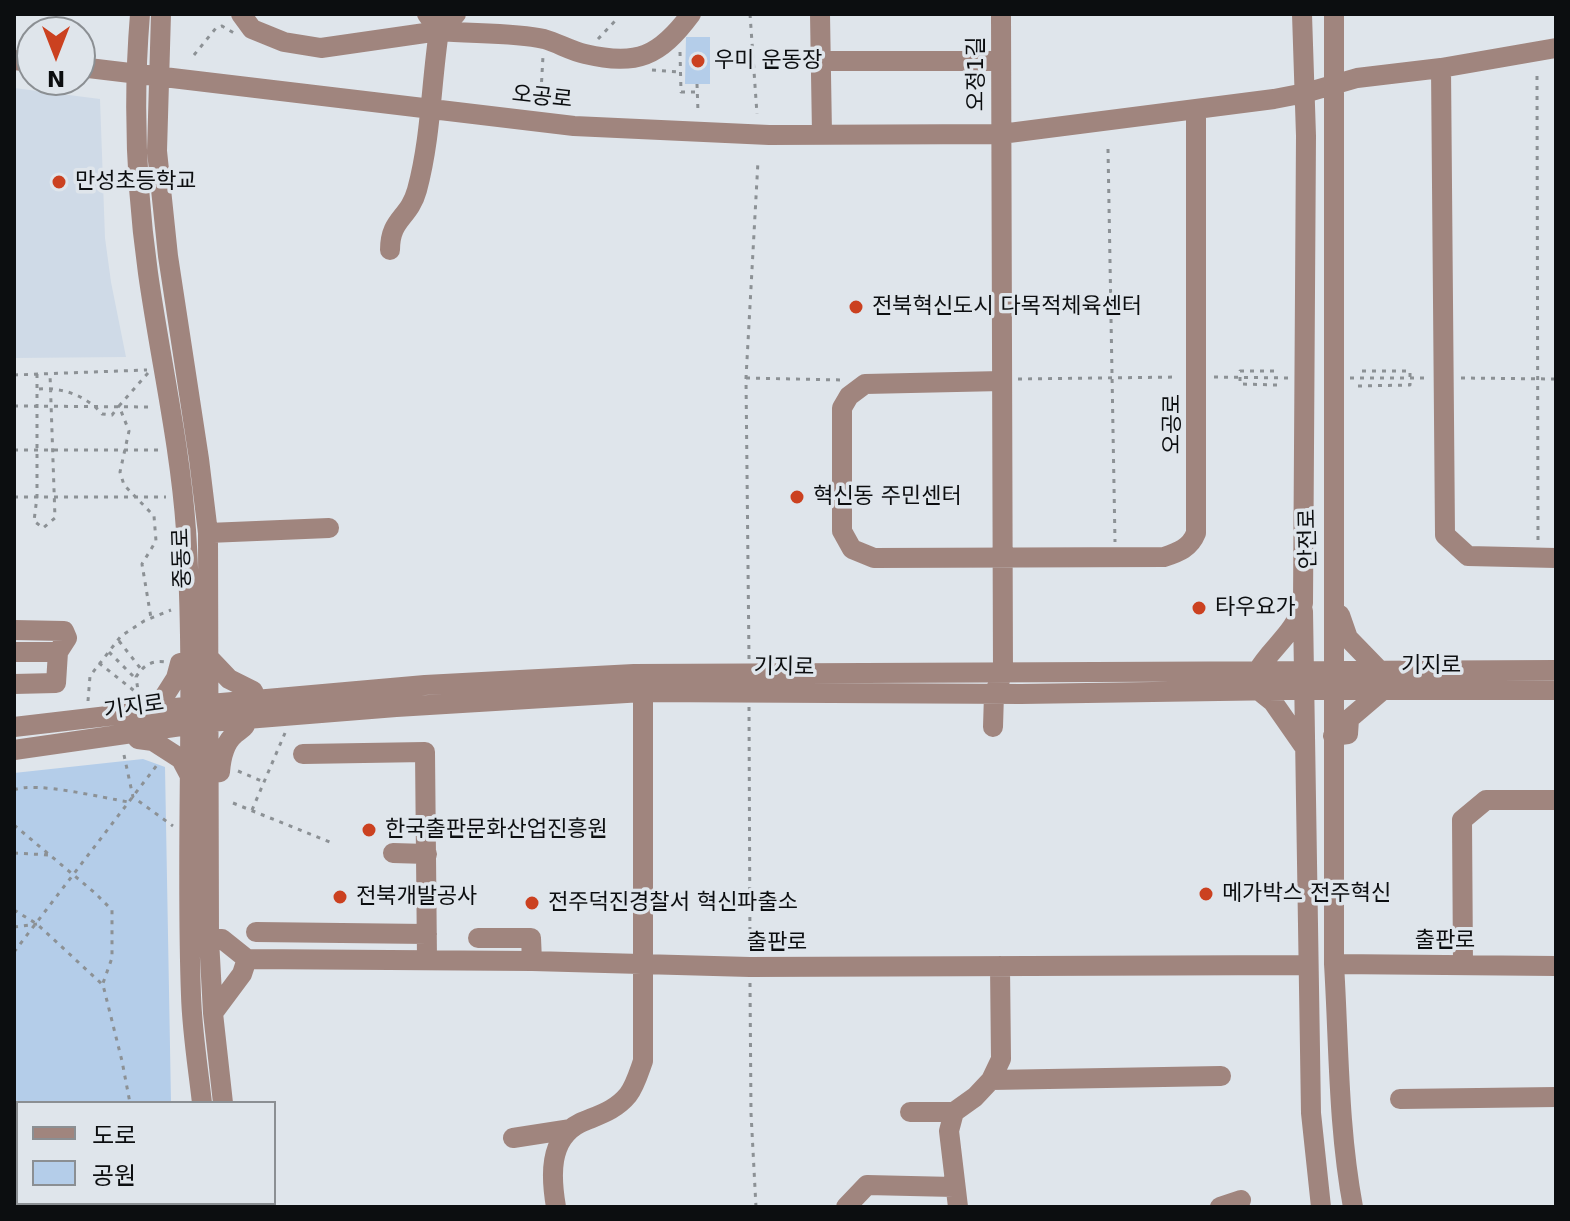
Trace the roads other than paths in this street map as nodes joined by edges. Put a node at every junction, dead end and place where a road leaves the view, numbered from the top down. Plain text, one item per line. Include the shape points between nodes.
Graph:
1 (140, 14) edge
2 (161, 14) edge
3 (427, 14) edge
4 (456, 14) edge
5 (820, 14) edge
6 (1001, 14) edge
7 (1302, 14) edge
8 (1334, 14) edge
9 (684, 18) edge
10 (246, 21) edge
11 (439, 31) junction
12 (1556, 48) edge
13 (820, 61) junction
14 (1001, 61) junction
15 (1441, 68) junction
16 (96, 69) edge
17 (137, 75) junction
18 (160, 77) junction
19 (1333, 84) junction
20 (1305, 93) junction
21 (432, 109) junction
22 (1196, 110) junction
23 (822, 134) junction
24 (1001, 134) junction
25 (390, 250) dead end
26 (1010, 380) junction
27 (329, 528) dead end
28 (208, 533) junction
29 (1002, 557) junction
30 (1556, 558) edge
31 (1334, 598) junction
32 (1303, 603) junction
33 (14, 630) edge
34 (14, 652) edge
35 (58, 652) junction
36 (191, 660) junction
37 (1556, 670) edge
38 (1003, 673) junction
39 (1258, 681) junction
40 (1303, 681) junction
41 (1334, 681) junction
42 (1382, 681) junction
43 (14, 684) edge
44 (1556, 690) edge
45 (643, 692) junction
46 (994, 694) junction
47 (257, 700) junction
48 (155, 711) junction
49 (200, 714) junction
50 (247, 719) junction
51 (14, 727) edge
52 (993, 727) dead end
53 (137, 732) junction
54 (1333, 736) junction
55 (1303, 745) junction
56 (14, 750) edge
57 (303, 754) dead end
58 (200, 775) junction
59 (1556, 800) edge
60 (393, 853) dead end
61 (427, 854) junction
62 (256, 932) dead end
63 (427, 934) junction
64 (478, 938) dead end
65 (209, 939) junction
66 (247, 959) junction
67 (427, 960) junction
68 (532, 961) junction
69 (1334, 964) junction
70 (642, 965) junction
71 (1308, 965) junction
72 (1463, 965) junction
73 (1000, 966) junction
74 (1556, 966) edge
75 (213, 1013) junction
76 (1221, 1076) dead end
77 (991, 1080) junction
78 (1556, 1097) edge
79 (1400, 1099) dead end
80 (202, 1101) edge
81 (223, 1101) edge
82 (910, 1112) dead end
83 (954, 1112) junction
84 (571, 1129) junction
85 (513, 1138) dead end
86 (956, 1197) edge
87 (1241, 1200) dead end
88 (556, 1207) edge
89 (846, 1207) edge
90 (1220, 1207) edge
91 (1321, 1207) edge
92 (1353, 1207) edge

1 - 17 street, 중동로
2 - 18 street, 중동로
3 - 11 street
4 - 11 street
5 - 13 street
6 - 14 street, 오정1길
7 - 20 street
8 - 19 street, 안전로
9 - 11 street via 669,39 632,60 584,54 543,39
10 - 11 street via 284,42 321,48
11 - 21 street
12 - 15 street, 오공로
13 - 14 street
13 - 23 street
14 - 24 street, 오정1길
15 - 19 street, 오공로
15 - 30 street via 1445,535 1468,556
16 - 17 street, 오공로
17 - 18 street, 오공로
17 - 36 street, 중동로 via 142,216 186,528
18 - 21 street, 오공로
18 - 28 street, 중동로 via 157,151
19 - 20 street, 오공로
19 - 31 street, 안전로
20 - 22 street, 오공로
20 - 32 street
21 - 23 street, 오공로 via 574,126
21 - 25 street via 416,194 390,233
22 - 24 street, 오공로
22 - 29 street, 오공로 via 1196,533 1182,551 1164,557
23 - 24 street, 오공로
24 - 26 street
26 - 29 street
26 - 29 street, 오공로 via 865,384 842,408 842,531 852,549 874,558
27 - 28 street
28 - 36 street, 중동로
29 - 38 street
31 - 41 street, 안전로
31 - 42 street via 1348,638
32 - 39 street via 1295,625 1265,659
32 - 40 street
33 - 35 street via 64,631 67,638
34 - 35 street
35 - 43 street via 56,683
36 - 47 street via 253,691
36 - 48 street via 180,663
36 - 49 street, 중동로
37 - 42 street, 기지로
38 - 39 street, 기지로
38 - 46 street
38 - 47 street, 기지로 via 634,674
39 - 40 street, 기지로
39 - 46 street, 기지로
39 - 55 street
40 - 41 street, 기지로
40 - 55 street
41 - 42 street, 기지로
41 - 54 street, 안전로
42 - 44 street, 기지로
42 - 54 street via 1349,719 1348,734
45 - 46 street, 기지로
45 - 50 street, 기지로
45 - 70 street
46 - 52 street
47 - 49 street, 기지로
48 - 49 street, 기지로
48 - 51 street, 기지로
49 - 50 street, 기지로
49 - 53 street, 기지로
49 - 58 street, 중동로
50 - 58 street via 246,727 229,741 220,772
53 - 56 street, 기지로
53 - 58 street via 138,739 153,741 181,759 186,773
54 - 69 street, 안전로
55 - 71 street
57 - 61 street via 425,752
58 - 65 street, 중동로
58 - 80 street, 중동로 via 188,855 191,996
59 - 72 street via 1486,800 1462,820
60 - 61 street
61 - 63 street
62 - 63 street
63 - 67 street
64 - 68 street via 531,938
65 - 66 street via 222,939
65 - 75 street, 중동로
66 - 67 street, 출판로
66 - 75 street
67 - 68 street, 출판로
68 - 70 street, 출판로
69 - 72 street, 출판로
69 - 92 street, 안전로 via 1341,1106
70 - 73 street, 출판로
70 - 84 street via 643,1061 630,1093 617,1106
71 - 73 street, 출판로
71 - 91 street via 1313,1149
72 - 74 street, 출판로
73 - 77 street via 1001,1059
75 - 81 street, 중동로
76 - 77 street
77 - 83 street
78 - 79 street
82 - 83 street
83 - 86 street via 949,1131
84 - 85 street
84 - 88 street via 551,1170
86 - 89 street via 867,1185
87 - 90 street

